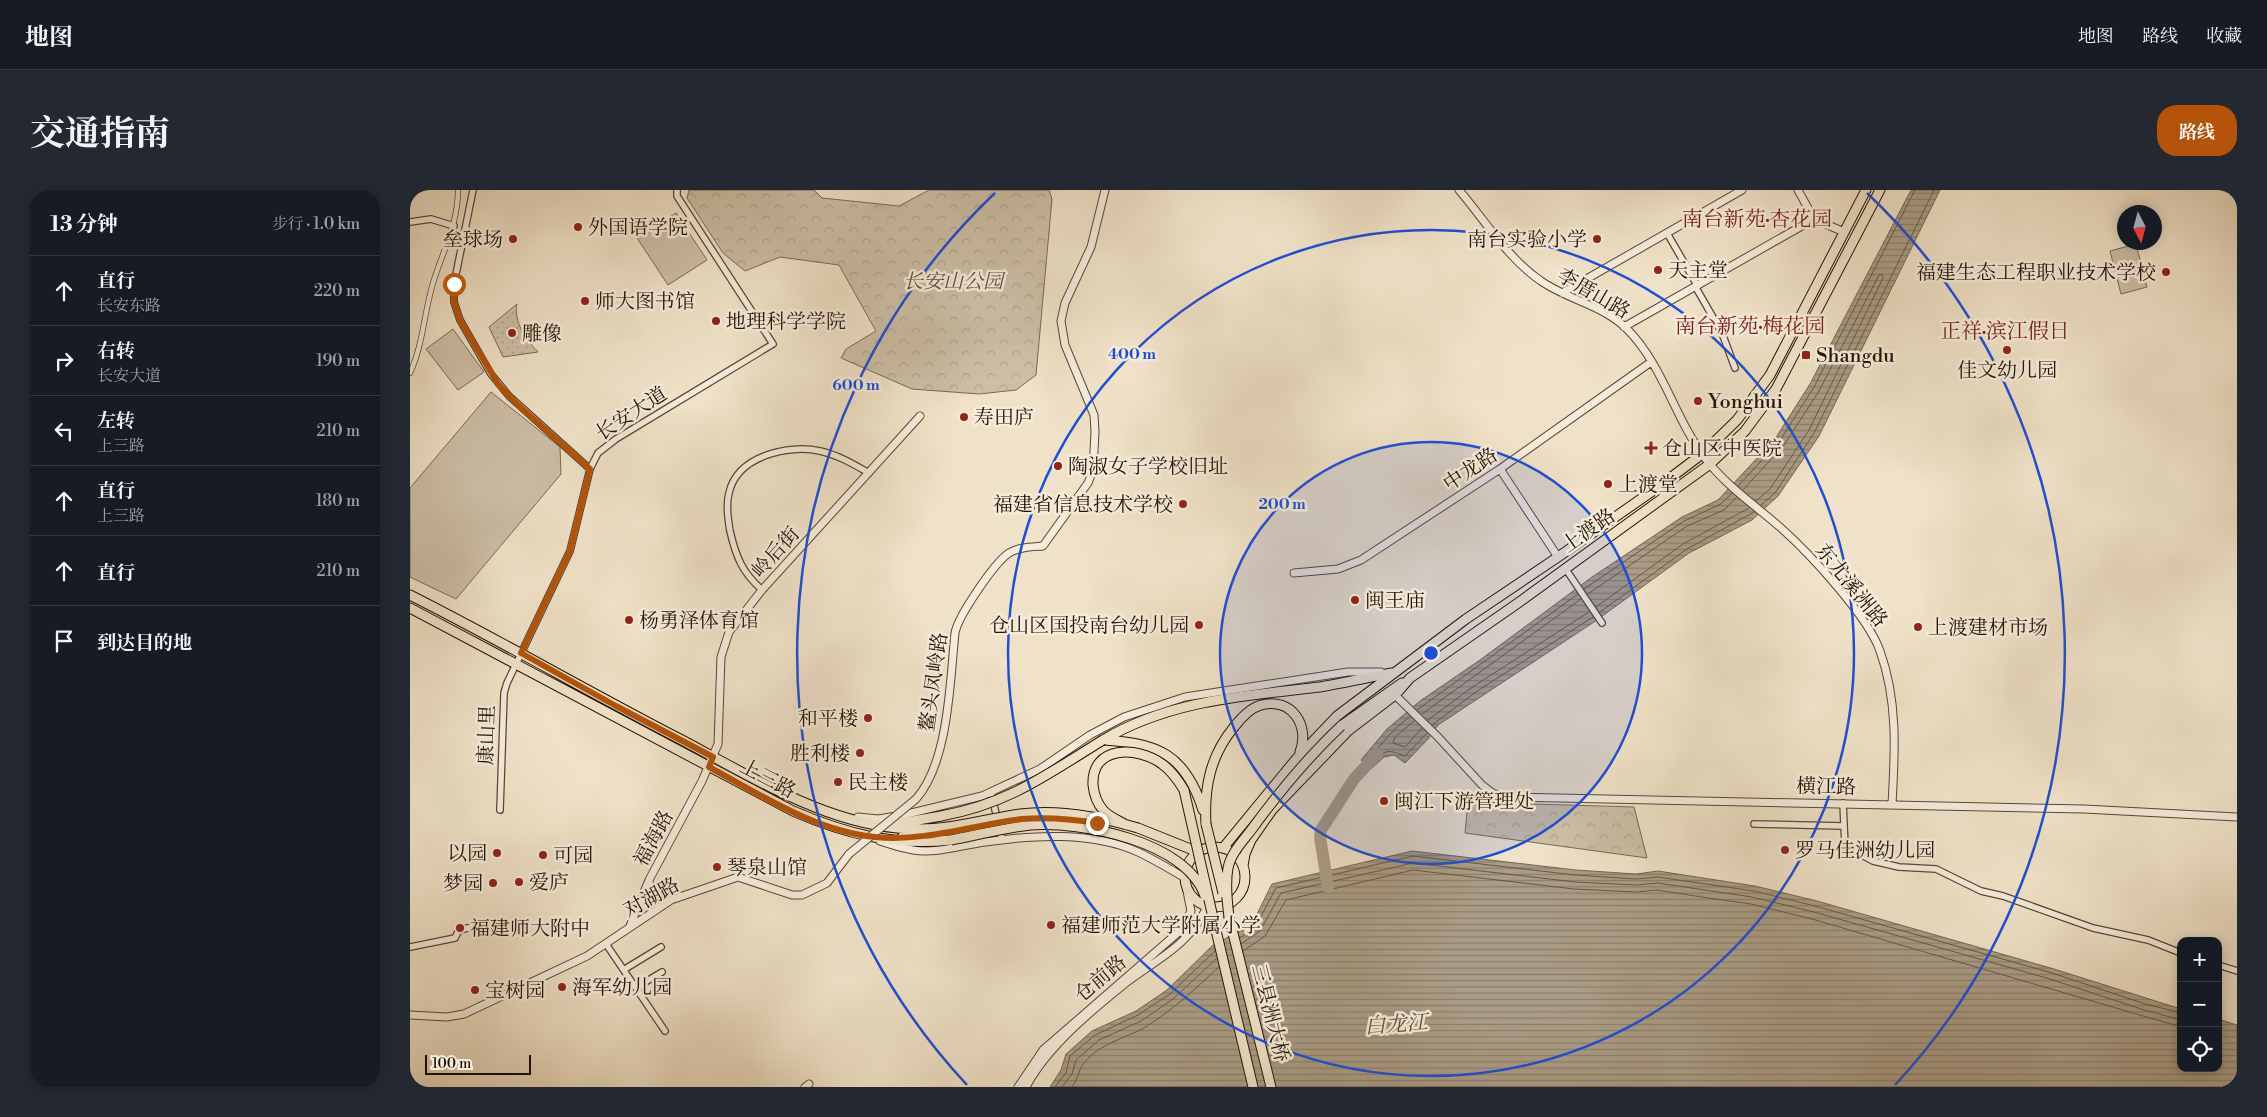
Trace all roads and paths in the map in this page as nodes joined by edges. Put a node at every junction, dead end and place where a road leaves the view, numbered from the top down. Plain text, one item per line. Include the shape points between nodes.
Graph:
1 (458, 190) edge
2 (474, 190) edge
3 (677, 190) edge
4 (1104, 190) edge
5 (1459, 190) edge
6 (1742, 190) edge
7 (1798, 190) edge
8 (1866, 190) edge
9 (1880, 190) edge
10 (1814, 219) junction
11 (410, 222) edge
12 (454, 226) junction
13 (1844, 232) junction
14 (1667, 233) junction
15 (1696, 286) junction
16 (1562, 293) junction
17 (1624, 326) junction
18 (1650, 362) junction
19 (1735, 368) dead end
20 (410, 374) edge
21 (920, 416) dead end
22 (1702, 454) junction
23 (1710, 464) junction
24 (590, 469) junction
25 (1500, 469) junction
26 (869, 473) junction
27 (1723, 479) joint
28 (1558, 557) junction
29 (1565, 568) junction
30 (1294, 573) dead end
31 (762, 590) junction
32 (410, 594) edge
33 (410, 608) edge
34 (1602, 622) dead end
35 (521, 653) junction
36 (517, 664) junction
37 (1394, 673) junction
38 (1410, 678) junction
39 (1395, 695) junction
40 (720, 739) joint
41 (1103, 740) junction
42 (713, 757) junction
43 (1298, 758) junction
44 (709, 767) junction
45 (992, 792) junction
46 (916, 799) joint
47 (1843, 803) junction
48 (1892, 804) junction
49 (500, 810) dead end
50 (842, 816) junction
51 (2237, 817) edge
52 (1126, 824) junction
53 (1206, 824) junction
54 (1754, 824) dead end
55 (887, 825) junction
56 (1844, 826) junction
57 (1137, 830) junction
58 (949, 833) junction
59 (858, 834) junction
60 (1002, 840) junction
61 (1223, 848) junction
62 (1194, 855) junction
63 (1244, 866) junction
64 (1185, 878) junction
65 (649, 880) junction
66 (1187, 891) junction
67 (671, 900) junction
68 (1207, 907) junction
69 (1229, 917) junction
70 (494, 922) dead end
71 (1214, 922) junction
72 (630, 926) junction
73 (606, 944) junction
74 (410, 947) edge
75 (661, 947) dead end
76 (2177, 951) edge
77 (2222, 966) edge
78 (625, 969) junction
79 (2237, 970) edge
80 (662, 972) dead end
81 (637, 986) junction
82 (410, 1015) edge
83 (665, 1031) dead end
84 (1018, 1087) edge
85 (1026, 1087) edge
86 (1253, 1087) edge
87 (1271, 1087) edge

1 - 12 street
2 - 24 street via 455,276 454,302 460,320 498,384
3 - 24 street, 长安大道 via 676,196 773,344 609,443 598,453
4 - 46 street, 鳌头凤岭路 via 1091,247 1065,303 1061,321 1065,345 1094,415 1092,475 1043,546 1020,548 1007,554 960,617 955,633 942,740 930,776
5 - 16 street, 李厝山路 via 1519,263
6 - 14 street
7 - 10 street
8 - 13 main road, 上渡路
9 - 23 main road, 上渡路 via 1776,389 1745,431
10 - 13 street
10 - 15 street
11 - 12 street via 431,219
12 - 20 street via 433,283
13 - 22 main road, 上渡路 via 1766,383 1732,426
14 - 15 street
14 - 16 street
15 - 17 street
15 - 19 street via 1722,333
16 - 17 street, 李厝山路 via 1597,308
17 - 18 street, 李厝山路
18 - 22 street, 李厝山路
18 - 25 street, 中龙路
21 - 26 street, 岭后街
22 - 23 street, 李厝山路
22 - 28 main road, 上渡路
23 - 27 street, 李厝山路
23 - 29 main road, 上渡路
24 - 35 street, 长安大道 via 570,551
25 - 28 street
25 - 30 street, 中龙路 via 1353,564 1338,569
26 - 31 street, 岭后街
26 - 31 street via 827,453 795,450 766,455 741,470 729,493 728,522 734,550 746,575
27 - 48 street, 东尤溪洲路 via 1791,537 1866,623 1880,649 1895,722
28 - 37 main road, 上渡路 via 1466,619
29 - 34 street
29 - 38 main road, 上渡路
31 - 40 street, 岭后街 via 736,621 725,641 721,657
32 - 35 main road, 上三路
33 - 36 main road, 上三路
35 - 36 street, 长安大道
35 - 42 main road, 上三路
36 - 44 main road, 上三路
36 - 49 street, 康山里 via 504,693
37 - 41 main road via 1178,708 1148,717
37 - 43 main road, 上渡路 via 1337,716
37 - 45 street via 1348,672 1185,697 1152,706 1090,735 1040,768
38 - 39 main road, 上渡路
38 - 69 main road, bridge via 1341,726 1285,784 1239,846 1228,868
39 - 47 street, 横江路 via 1488,791 1508,797
39 - 63 main road, 上渡路 via 1343,736 1272,810 1251,840
40 - 42 street, 福海路
41 - 53 main road via 1134,742 1167,754 1183,768 1195,787
41 - 55 main road, bridge via 1036,783 1005,798 971,811
42 - 44 street, 福海路
42 - 50 main road, 上三路 via 802,802
43 - 53 main road via 1303,730 1294,713 1272,704 1260,705 1251,711 1220,745 1212,764 1206,790
43 - 61 main road, 上渡路
44 - 59 main road, 上三路 via 793,811
44 - 65 street, 福海路
45 - 50 street via 904,815 878,819
45 - 60 street
46 - 67 street, 对湖路, bridge via 849,854 824,886 802,895 792,895 738,877
47 - 48 street, 横江路
47 - 56 street
48 - 51 street, 横江路 via 2139,810
50 - 55 main road, 上三路
52 - 57 main road, bridge
52 - 58 main road, bridge via 1080,816 1021,814
52 - 71 main road, bridge via 1102,809 1096,799 1093,781 1099,763 1122,751 1140,753 1162,764 1184,790
53 - 69 main road, bridge
54 - 56 street
55 - 58 main road, 上三路
56 - 76 street via 1844,846 1873,861 1899,867 1936,869 1981,891
57 - 58 main road via 1044,818
57 - 62 main road
58 - 59 main road, 上三路 via 906,843
58 - 71 main road, bridge via 1065,825 1130,838 1160,850 1189,871 1203,889
59 - 60 street via 915,851
60 - 64 street via 1066,837 1106,842 1137,851
61 - 62 main road via 1206,848
61 - 63 main road via 1232,852
62 - 64 main road via 1185,870
63 - 68 main road via 1245,885 1234,901 1217,908
64 - 66 main road
65 - 67 street via 653,896
65 - 72 street, 福海路
66 - 68 main road
66 - 84 street, 仓前路 via 1191,911 1181,930 1043,1050
67 - 72 street, 对湖路
68 - 85 street, 仓前路 via 1188,937 1127,982 1056,1045
69 - 87 main road, 三县洲大桥
70 - 74 street via 459,930 454,938
71 - 86 main road, 三县洲大桥
72 - 73 street, 对湖路
73 - 78 street
73 - 82 street, 对湖路 via 462,1015
75 - 78 street
77 - 79 street
78 - 81 street
80 - 81 street
81 - 83 street

